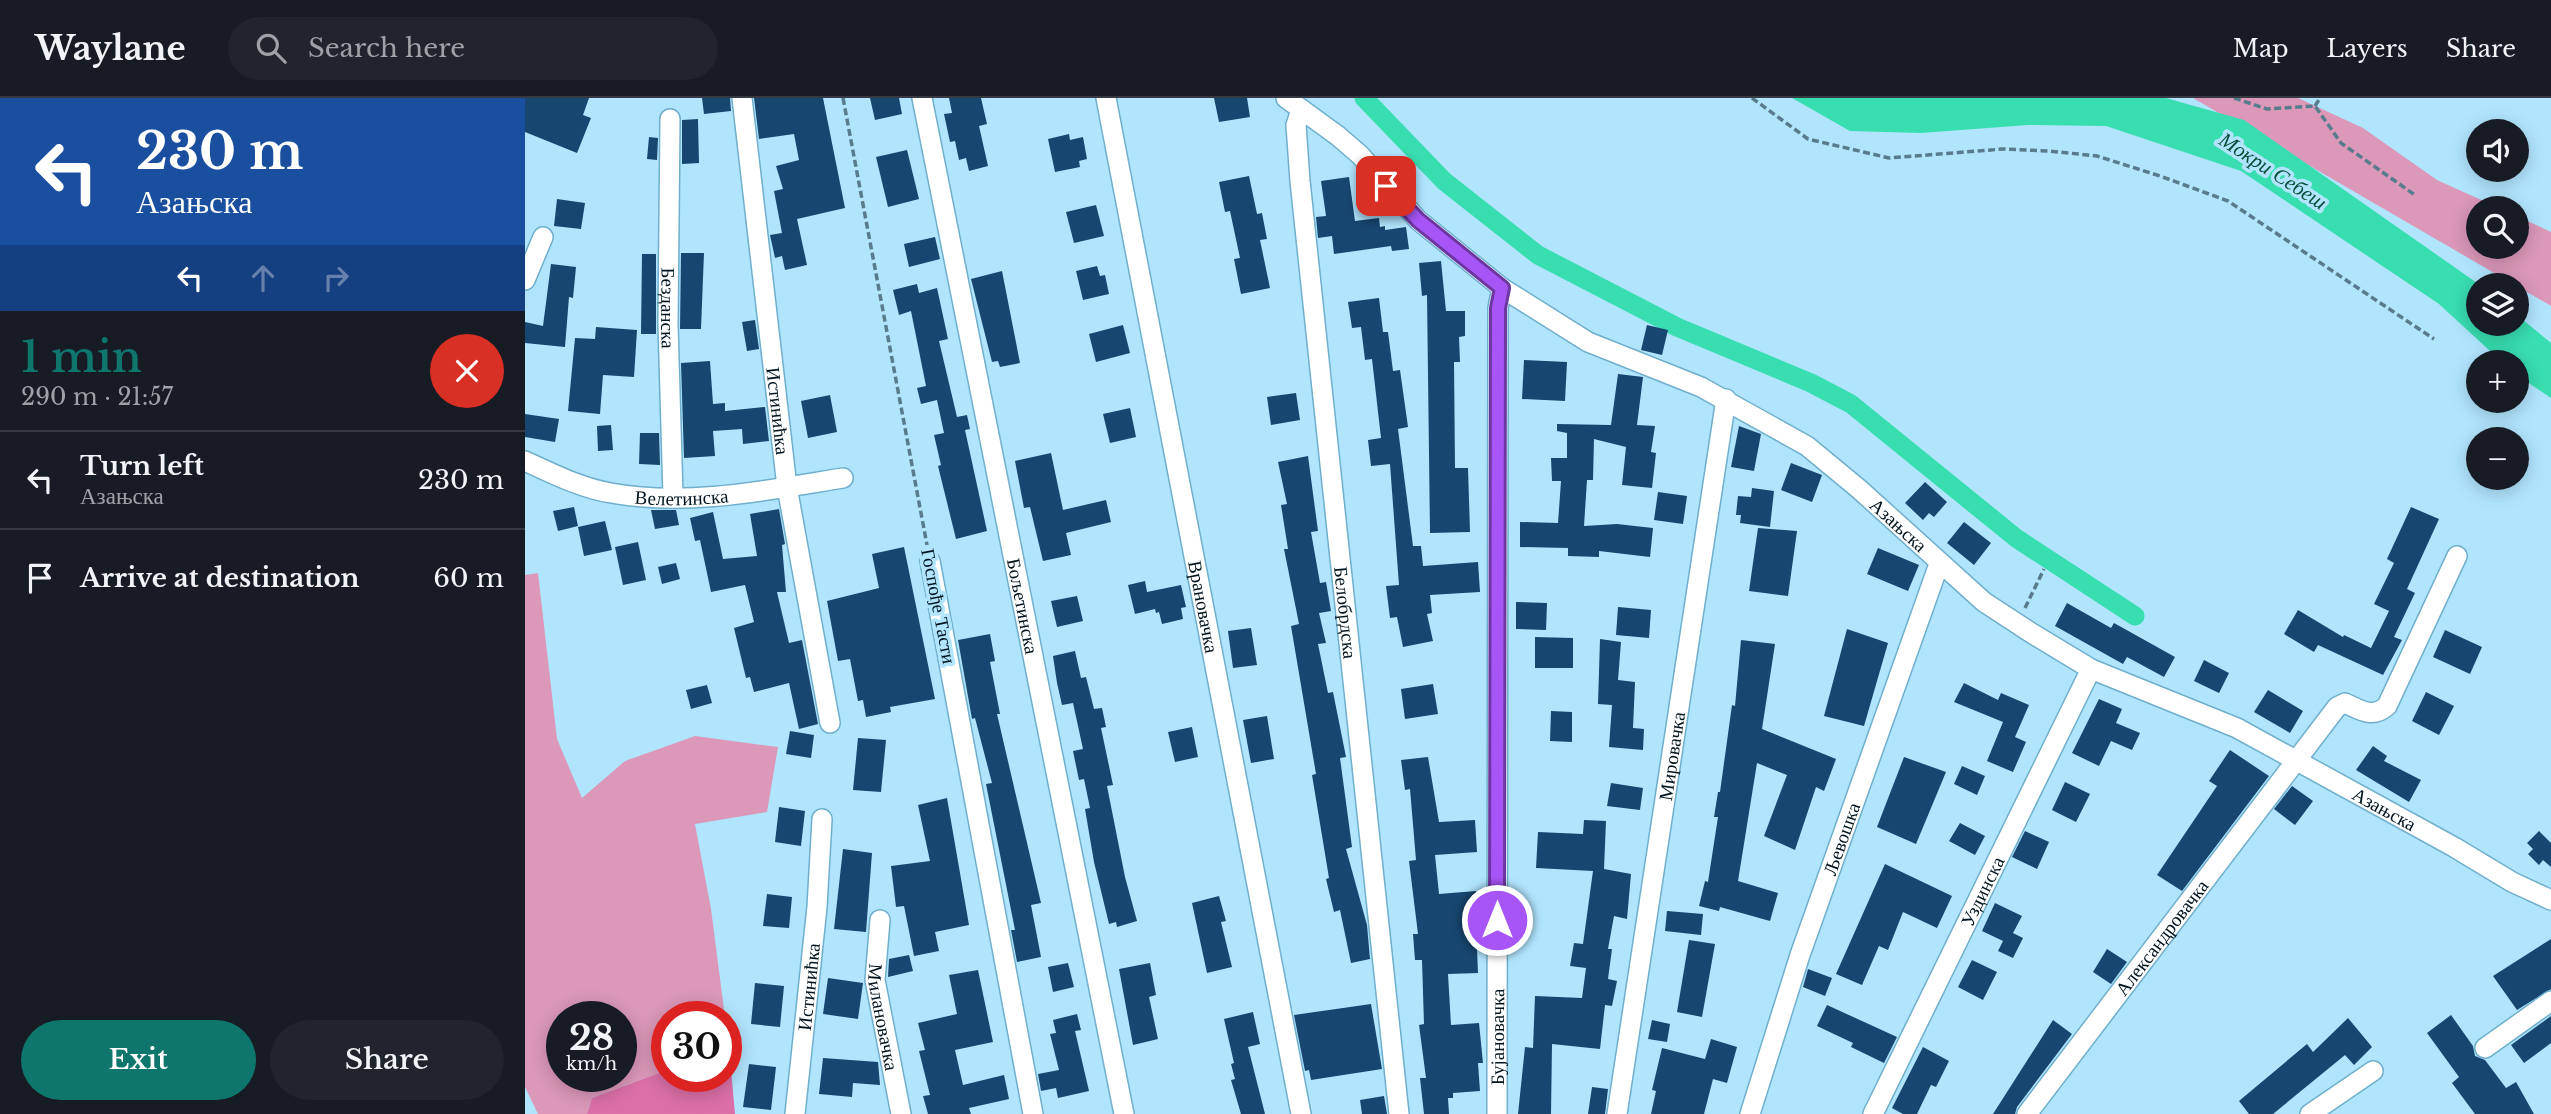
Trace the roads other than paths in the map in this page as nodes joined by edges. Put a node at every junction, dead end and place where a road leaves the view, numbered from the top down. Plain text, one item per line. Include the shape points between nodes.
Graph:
1 (742, 98) edge
2 (922, 98) edge
3 (1106, 98) edge
4 (1293, 104) edge
5 (670, 120) dead end
6 (543, 237) dead end
7 (525, 279) edge
8 (1502, 288) junction
9 (1726, 399) junction
10 (525, 461) edge
11 (843, 478) dead end
12 (787, 487) junction
13 (673, 496) junction
14 (2458, 556) dead end
15 (930, 561) road end
16 (1939, 564) junction
17 (2091, 668) junction
18 (829, 723) dead end
19 (2295, 758) junction
20 (823, 819) dead end
21 (2551, 900) edge
22 (880, 920) dead end
23 (2551, 1001) edge
24 (2485, 1048) dead end
25 (2373, 1071) dead end
26 (795, 1114) edge
27 (901, 1114) edge
28 (1033, 1114) edge
29 (1125, 1114) edge
30 (1301, 1114) edge
31 (1399, 1114) edge
32 (1497, 1114) edge
33 (1617, 1114) edge
34 (1750, 1114) edge
35 (1873, 1114) edge
36 (2027, 1114) edge
37 (2310, 1114) edge

1 - 12 street, Истинићка
2 - 29 street, Бољетинска
3 - 30 street, Врановачка
4 - 8 street, Азањска via 1360,155 1418,220
4 - 31 street, Белобрдска
5 - 13 street, Безданска via 667,324
6 - 7 street
8 - 9 street, Азањска via 1588,342
8 - 32 street, Бујановачка via 1498,308
9 - 16 street, Азањска via 1835,467
9 - 33 street, Мировачка
10 - 13 street, Велетинска via 611,494
11 - 12 street, Велетинска
12 - 13 street, Велетинска
12 - 18 street, Истинићка
14 - 19 street, Александровачка via 2387,706 2379,713 2369,713 2345,703 2337,706
15 - 28 street, Госпође Тасти
16 - 17 street, Азањска via 1984,602
16 - 34 street, Љевошка via 1800,955
17 - 19 street, Азањска via 2237,728
17 - 35 street, Уздинска
19 - 21 street, Азањска
19 - 36 street, Александровачка
20 - 26 street, Истинићка
22 - 27 street, Милановачка via 875,981
23 - 24 street
25 - 37 street

